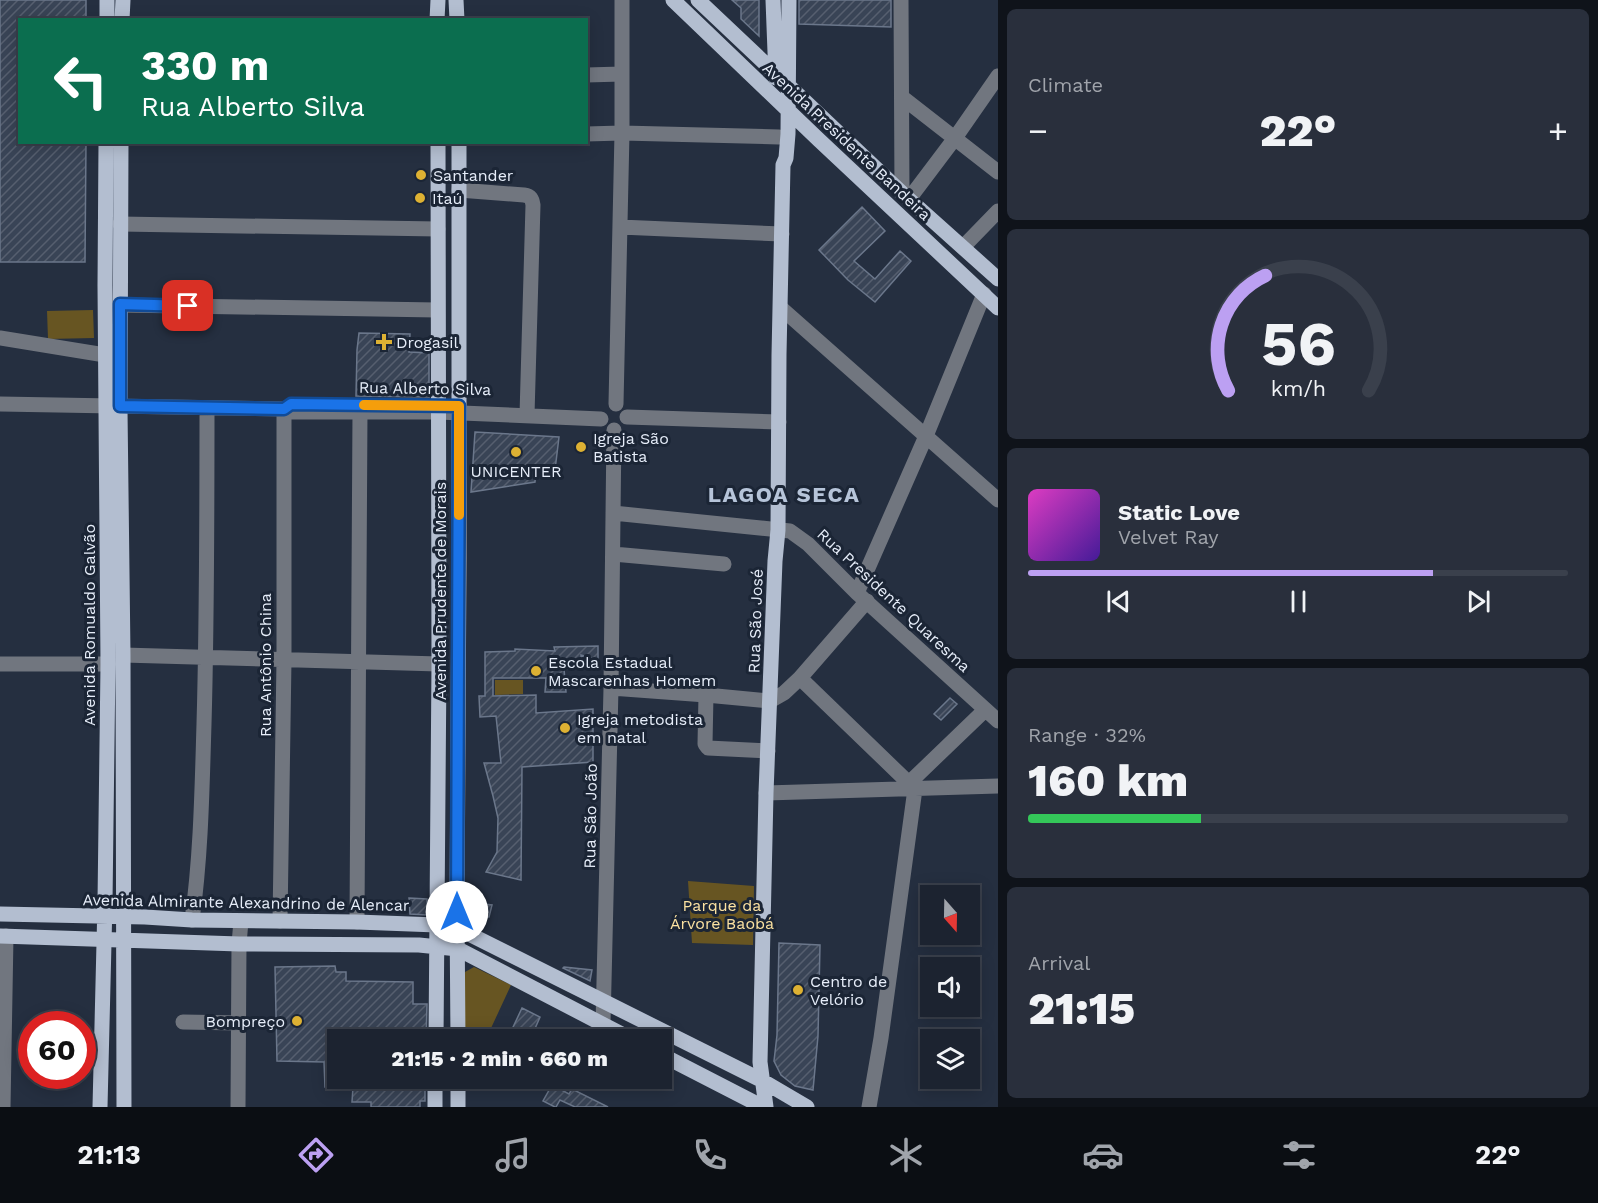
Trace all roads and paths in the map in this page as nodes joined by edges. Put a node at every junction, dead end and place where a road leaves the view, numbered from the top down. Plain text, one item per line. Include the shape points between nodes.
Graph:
1 (107, 0) edge
2 (123, 0) edge
3 (438, 0) edge
4 (456, 0) edge
5 (622, 0) edge
6 (673, 0) edge
7 (698, 0) edge
8 (773, 0) edge
9 (789, 0) edge
10 (901, 0) edge
11 (107, 18) edge
12 (122, 18) edge
13 (438, 18) edge
14 (457, 18) edge
15 (622, 74) junction
16 (588, 75) edge
17 (776, 75) junction
18 (998, 76) edge
19 (789, 87) junction
20 (903, 98) junction
21 (783, 105) junction
22 (622, 133) junction
23 (588, 134) edge
24 (779, 137) junction
25 (955, 138) junction
26 (819, 140) junction
27 (106, 144) edge
28 (121, 144) edge
29 (438, 144) edge
30 (459, 144) edge
31 (783, 165) junction
32 (998, 172) edge
33 (885, 177) junction
34 (459, 190) junction
35 (905, 196) junction
36 (998, 212) edge
37 (120, 224) junction
38 (620, 227) junction
39 (438, 229) junction
40 (782, 234) junction
41 (963, 247) junction
42 (998, 279) edge
43 (991, 295) edge
44 (120, 304) junction
45 (780, 308) junction
46 (998, 308) edge
47 (437, 310) junction
48 (0, 339) edge
49 (105, 355) junction
50 (0, 404) edge
51 (113, 406) junction
52 (207, 408) junction
53 (284, 409) junction
54 (438, 409) junction
55 (459, 410) junction
56 (360, 411) junction
57 (606, 411) junction
58 (527, 412) junction
59 (627, 417) junction
60 (779, 422) junction
61 (614, 430) junction
62 (926, 436) junction
63 (998, 500) edge
64 (613, 513) junction
65 (778, 530) junction
66 (613, 554) junction
67 (724, 564) dead end
68 (862, 597) junction
69 (123, 655) junction
70 (206, 658) junction
71 (284, 660) junction
72 (360, 661) junction
73 (0, 664) edge
74 (108, 664) junction
75 (439, 664) junction
76 (800, 678) junction
77 (611, 688) junction
78 (706, 695) junction
79 (770, 701) junction
80 (986, 710) junction
81 (998, 721) edge
82 (768, 751) junction
83 (912, 786) junction
84 (997, 788) edge
85 (766, 793) junction
86 (0, 914) edge
87 (105, 916) junction
88 (124, 917) junction
89 (192, 920) junction
90 (241, 921) junction
91 (280, 921) junction
92 (357, 922) junction
93 (437, 925) junction
94 (457, 928) junction
95 (3, 936) edge
96 (105, 940) junction
97 (124, 940) junction
98 (239, 944) junction
99 (437, 947) junction
100 (458, 949) junction
101 (604, 1001) junction
102 (183, 1022) dead end
103 (239, 1023) junction
104 (603, 1024) junction
105 (436, 1029) edge
106 (458, 1029) edge
107 (612, 1029) edge
108 (681, 1040) junction
109 (672, 1052) edge
110 (672, 1061) edge
111 (761, 1080) junction
112 (435, 1089) edge
113 (458, 1089) edge
114 (3, 1107) edge
115 (100, 1107) edge
116 (124, 1107) edge
117 (238, 1107) edge
118 (435, 1107) edge
119 (458, 1107) edge
120 (764, 1107) edge
121 (807, 1107) edge
122 (869, 1107) edge

1 - 11 main road
2 - 12 main road
3 - 13 main road
4 - 14 main road
5 - 15 street
6 - 21 main road, Avenida Presidente Bandeira
7 - 17 main road, Avenida Presidente Bandeira
8 - 17 main road, Rua São José
9 - 19 main road, Rua São José
10 - 20 street
15 - 16 street
15 - 22 street
17 - 19 main road, Avenida Presidente Bandeira
17 - 21 main road, Rua São José
18 - 25 street
19 - 21 main road, Rua São José
19 - 33 main road, Avenida Presidente Bandeira
20 - 25 street
20 - 35 street
21 - 24 main road, Rua São José
21 - 26 main road, Avenida Presidente Bandeira
21 - 31 main road, Rua São José
22 - 23 street
22 - 24 street
22 - 38 street
24 - 31 main road, Rua São José
25 - 32 street
25 - 35 street
26 - 33 main road via 834,141
26 - 43 main road, Avenida Presidente Bandeira via 948,261
27 - 49 main road, Avenida Romualdo Galvão
28 - 37 main road, Avenida Romualdo Galvão
29 - 39 main road, Avenida Prudente de Morais
30 - 34 main road, Avenida Prudente de Morais
31 - 40 main road, Rua São José
33 - 35 main road, Avenida Presidente Bandeira
34 - 55 main road, Avenida Prudente de Morais
34 - 58 street via 524,195 532,200
35 - 41 main road, Avenida Presidente Bandeira
36 - 41 street
37 - 39 street
37 - 44 main road, Avenida Romualdo Galvão
38 - 40 street
38 - 57 street
39 - 47 main road, Avenida Prudente de Morais
40 - 45 main road, Rua São José
41 - 42 main road, Avenida Presidente Bandeira
43 - 46 main road, Avenida Presidente Bandeira
43 - 62 street
44 - 47 street
44 - 51 main road, Avenida Romualdo Galvão
45 - 60 main road, Rua São José
45 - 62 street
47 - 54 main road, Avenida Prudente de Morais
48 - 49 street
49 - 51 main road, Avenida Romualdo Galvão
50 - 51 street, Rua Alberto Silva
51 - 52 street, Rua Alberto Silva
51 - 69 main road, Avenida Romualdo Galvão
51 - 74 main road, Avenida Romualdo Galvão
52 - 53 street, Rua Alberto Silva
52 - 70 street
53 - 54 street, Rua Alberto Silva via 291,404
53 - 56 street, Rua Alberto Silva
53 - 71 street, Rua Antônio China
54 - 55 street, Rua Alberto Silva
54 - 56 street, Rua Alberto Silva
54 - 75 main road, Avenida Prudente de Morais
55 - 58 street, Rua Alberto Silva
55 - 94 main road, Avenida Prudente de Morais
56 - 72 street
57 - 58 street, Rua Alberto Silva
57 - 59 street via 624,409
57 - 61 street via 605,426
59 - 60 street
59 - 61 street
60 - 65 main road, Rua São José
61 - 64 street, Rua São João
62 - 63 street
62 - 68 street
64 - 65 street, Rua Presidente Quaresma
64 - 66 street, Rua São João
65 - 68 street, Rua Presidente Quaresma via 800,537
65 - 79 main road, Rua São José
66 - 67 street
66 - 77 street, Rua São João
68 - 76 street
68 - 80 street, Rua Presidente Quaresma
69 - 70 street
69 - 88 main road, Avenida Romualdo Galvão
70 - 71 street
70 - 89 street via 201,834
71 - 72 street
71 - 91 street, Rua Antônio China
72 - 75 street
72 - 92 street
73 - 74 street
74 - 87 main road, Avenida Romualdo Galvão
75 - 93 main road, Avenida Prudente de Morais
76 - 79 street
76 - 83 street
77 - 78 street
77 - 101 street, Rua São João
78 - 79 street
78 - 82 street via 708,748
79 - 82 main road, Rua São José
80 - 81 street, Rua Presidente Quaresma
80 - 83 street
82 - 85 main road, Rua São José
83 - 84 street
83 - 85 street
83 - 122 street
85 - 111 main road, Rua São José
86 - 87 main road, Avenida Almirante Alexandrino de Alencar
87 - 88 main road, Avenida Almirante Alexandrino de Alencar
87 - 96 main road, Avenida Romualdo Galvão
88 - 89 main road, Avenida Almirante Alexandrino de Alencar
88 - 97 main road, Avenida Romualdo Galvão
89 - 90 main road, Avenida Almirante Alexandrino de Alencar
90 - 91 main road, Avenida Almirante Alexandrino de Alencar
90 - 98 street
91 - 92 main road, Avenida Almirante Alexandrino de Alencar
92 - 93 main road, Avenida Almirante Alexandrino de Alencar
93 - 94 main road, Avenida Almirante Alexandrino de Alencar
93 - 99 main road, Avenida Prudente de Morais
94 - 100 main road, Avenida Prudente de Morais
94 - 101 main road, Avenida Almirante Alexandrino de Alencar
95 - 96 main road
95 - 114 street
96 - 97 main road
96 - 115 main road, Avenida Romualdo Galvão
97 - 98 main road
97 - 116 main road, Avenida Romualdo Galvão
98 - 99 main road
98 - 103 street
99 - 100 main road
99 - 105 main road, Avenida Prudente de Morais
100 - 104 main road
100 - 106 main road, Avenida Prudente de Morais
101 - 104 street, Rua São João
101 - 108 main road, Avenida Almirante Alexandrino de Alencar
102 - 103 street
103 - 117 street
104 - 107 main road
108 - 109 main road
108 - 111 main road, Avenida Almirante Alexandrino de Alencar
110 - 120 main road
111 - 120 main road, Rua São José
111 - 121 main road, Avenida Almirante Alexandrino de Alencar
112 - 118 main road
113 - 119 main road

